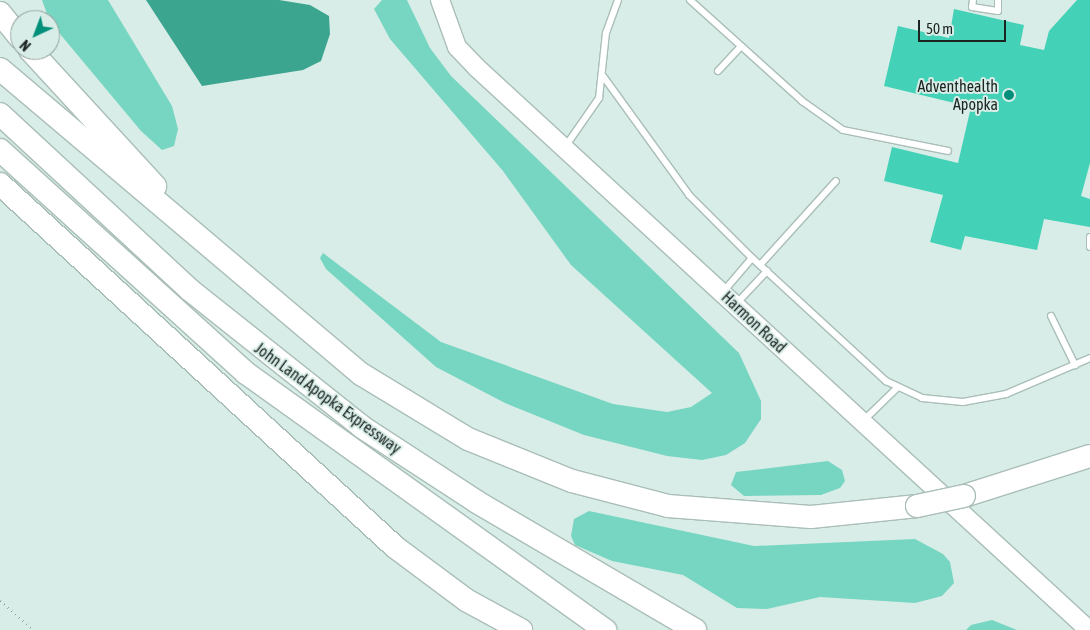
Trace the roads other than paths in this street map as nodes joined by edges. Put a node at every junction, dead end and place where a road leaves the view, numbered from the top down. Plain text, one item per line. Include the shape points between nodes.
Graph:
1 (440, 0) edge
2 (618, 0) edge
3 (690, 0) edge
4 (973, 0) edge
5 (998, 0) edge
6 (0, 13) edge
7 (10, 26) edge
8 (741, 46) junction
9 (39, 60) edge
10 (0, 69) edge
11 (718, 71) dead end
12 (603, 76) junction
13 (0, 114) edge
14 (564, 148) junction
15 (0, 150) edge
16 (948, 151) dead end
17 (836, 181) dead end
18 (0, 184) edge
19 (1090, 237) edge
20 (1090, 247) edge
21 (217, 252) junction
22 (751, 257) junction
23 (760, 265) junction
24 (767, 271) junction
25 (729, 299) junction
26 (1051, 316) dead end
27 (1090, 358) edge
28 (1075, 365) junction
29 (898, 387) junction
30 (862, 422) junction
31 (1090, 456) edge
32 (521, 630) edge
33 (605, 630) edge
34 (695, 630) edge
35 (1089, 630) edge

1 - 14 street, Harmon Road via 457,47
2 - 12 lane via 606,33
3 - 8 lane
4 - 5 lane via 972,7 998,11
6 - 7 highway
8 - 11 lane
8 - 16 lane via 843,130
9 - 21 highway
10 - 21 highway
12 - 14 lane via 596,104
12 - 22 lane via 689,195
13 - 34 highway, John Land Apopka Expressway via 190,290 362,427 477,502
14 - 25 street, Harmon Road
15 - 33 highway, John Land Apopka Expressway via 246,373
17 - 23 lane
18 - 32 highway via 395,547 466,600
19 - 20 lane
21 - 31 highway, bridge via 397,399 468,439 555,475 640,500 733,514 811,517 917,506 964,496
22 - 23 lane
22 - 25 lane
23 - 24 lane
24 - 25 lane
24 - 29 lane
25 - 30 street, Harmon Road
26 - 28 lane
27 - 28 lane
28 - 29 lane via 1006,394 963,402 922,398
29 - 30 lane
30 - 35 street, Harmon Road

